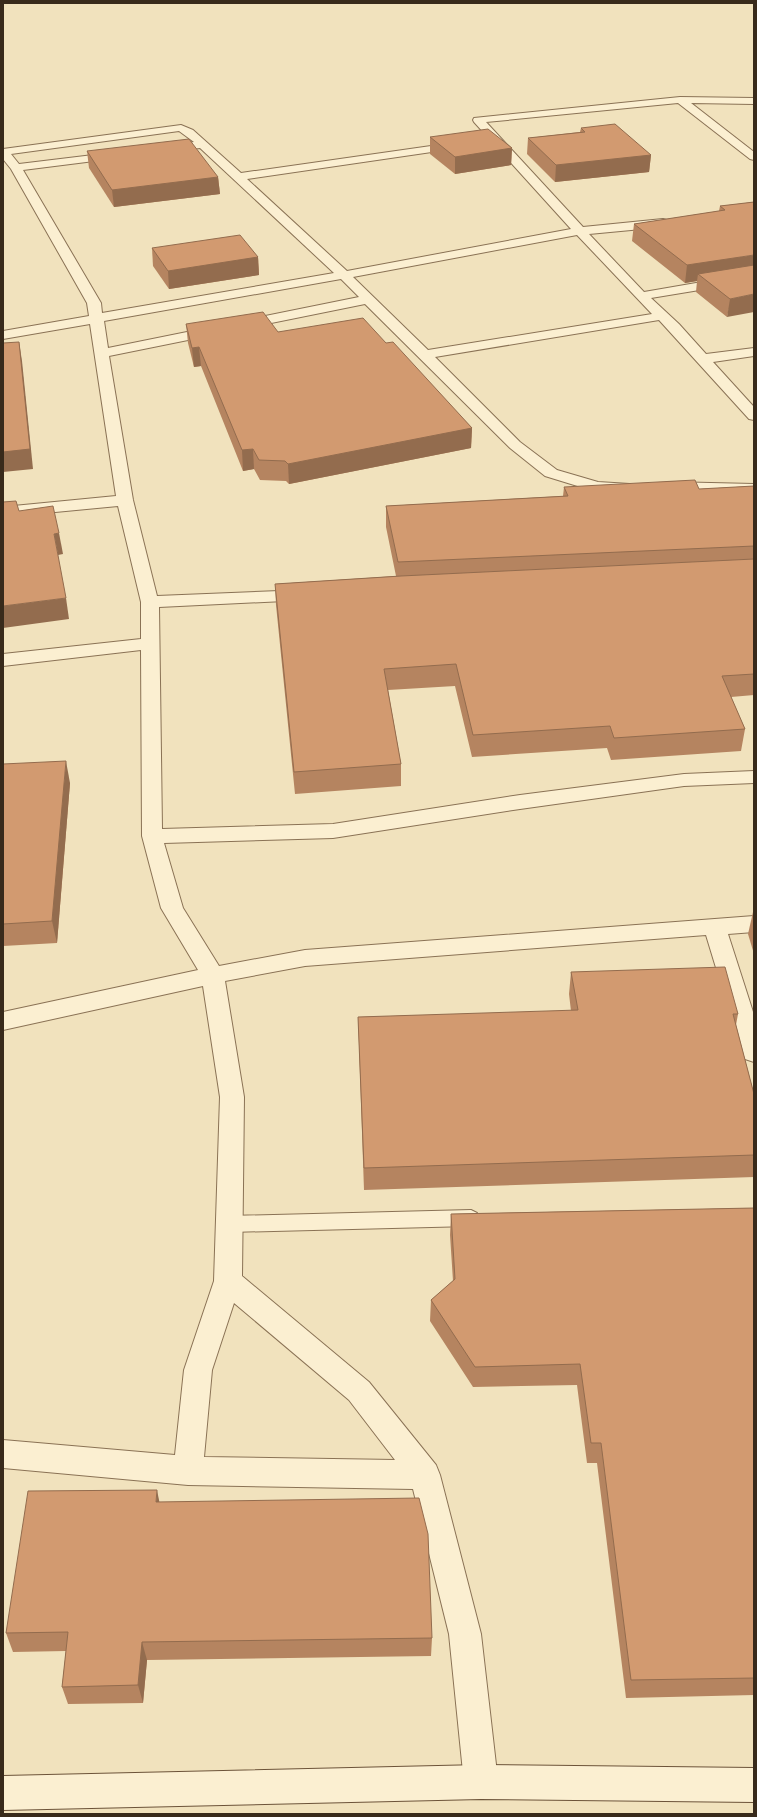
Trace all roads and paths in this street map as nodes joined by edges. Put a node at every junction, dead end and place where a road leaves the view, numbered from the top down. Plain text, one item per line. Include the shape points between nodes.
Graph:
1 (680, 100) junction
2 (754, 102) edge
3 (496, 139) junction
4 (203, 144) junction
5 (148, 151) edge
6 (3, 152) edge
7 (133, 153) edge
8 (754, 157) edge
9 (16, 168) junction
10 (238, 177) junction
11 (675, 222) edge
12 (580, 231) junction
13 (344, 275) junction
14 (754, 277) edge
15 (641, 296) junction
16 (368, 299) junction
17 (662, 316) junction
18 (97, 319) junction
19 (3, 335) edge
20 (754, 352) edge
21 (102, 353) junction
22 (424, 355) junction
23 (702, 359) junction
24 (754, 416) edge
25 (635, 487) edge
26 (658, 487) edge
27 (754, 489) edge
28 (124, 500) junction
29 (3, 512) edge
30 (325, 594) edge
31 (150, 602) junction
32 (151, 642) junction
33 (3, 660) edge
34 (754, 778) edge
35 (152, 836) junction
36 (754, 924) edge
37 (715, 927) junction
38 (213, 975) junction
39 (3, 1021) edge
40 (754, 1053) edge
41 (484, 1217) edge
42 (230, 1224) junction
43 (228, 1281) junction
44 (3, 1454) edge
45 (188, 1471) junction
46 (425, 1475) junction
47 (481, 1782) junction
48 (754, 1785) edge
49 (3, 1793) edge

1 - 2 street
1 - 3 street via 478,120
1 - 8 street
3 - 10 street
3 - 12 street
4 - 5 street
4 - 6 street via 181,128
4 - 10 street
6 - 9 street
7 - 9 street
9 - 18 street via 94,303
10 - 13 street
11 - 12 street
12 - 13 street
12 - 15 street
13 - 16 street
13 - 18 street
14 - 15 street
15 - 17 street
16 - 21 street
16 - 22 street
17 - 22 street
17 - 23 street
18 - 19 street
18 - 21 street
20 - 23 street
21 - 28 street
22 - 25 street via 515,445 551,473 597,487
23 - 24 street
26 - 27 street
28 - 29 street
28 - 31 street
30 - 31 street
31 - 32 street
32 - 33 street
32 - 35 street
34 - 35 street via 684,780 333,831
35 - 38 street via 172,908
36 - 37 street
37 - 38 street via 305,958
37 - 40 street
38 - 39 street
38 - 42 street via 232,1097
41 - 42 lane
42 - 43 street
43 - 45 street via 198,1370
43 - 46 street via 359,1391
44 - 45 street
45 - 46 street
46 - 47 street via 465,1634
47 - 48 street
47 - 49 street

